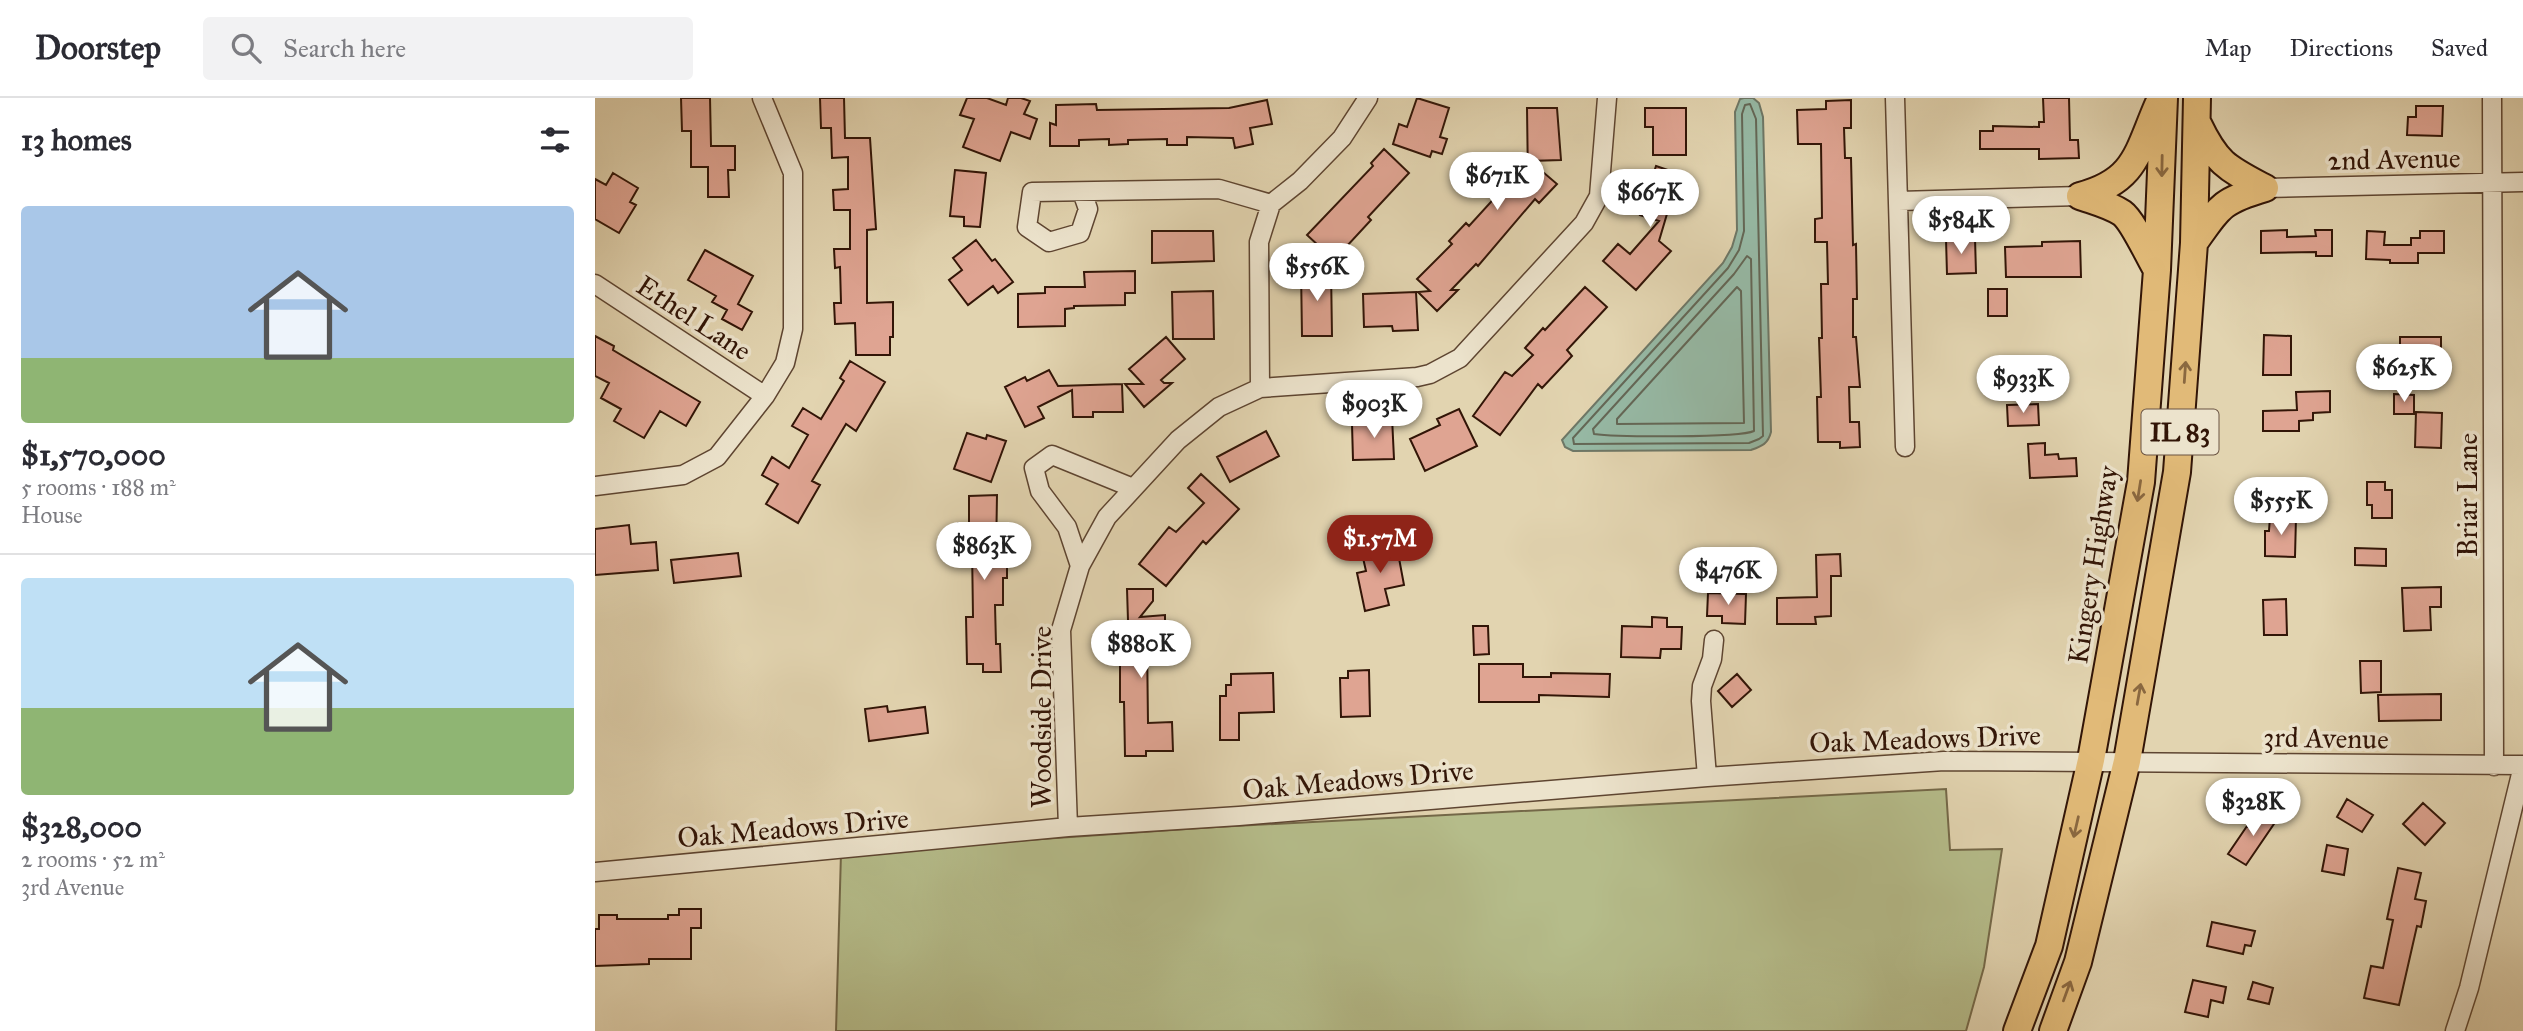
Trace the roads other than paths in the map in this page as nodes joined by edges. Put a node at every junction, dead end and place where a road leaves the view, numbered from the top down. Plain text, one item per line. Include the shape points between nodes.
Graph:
1 (762, 98) edge
2 (1368, 98) edge
3 (1607, 98) edge
4 (1895, 98) edge
5 (2162, 98) edge
6 (2492, 98) edge
7 (2197, 110) edge
8 (2523, 182) edge
9 (2493, 183) junction
10 (2265, 188) junction
11 (1082, 192) dead end
12 (2080, 196) junction
13 (1899, 201) junction
14 (1271, 204) junction
15 (2194, 243) junction
16 (2157, 270) junction
17 (595, 284) edge
18 (1259, 388) junction
19 (765, 396) junction
20 (1905, 447) dead end
21 (595, 486) edge
22 (1133, 488) junction
23 (1080, 566) junction
24 (1714, 640) dead end
25 (2091, 760) junction
26 (2127, 761) junction
27 (2523, 765) edge
28 (2494, 766) junction
29 (1707, 777) junction
30 (1068, 827) junction
31 (595, 872) edge
32 (2017, 1031) edge
33 (2053, 1031) edge
34 (2455, 1031) edge

1 - 19 street via 793,173 793,329 785,363
2 - 14 street via 1342,138
3 - 18 street, Woodside Drive via 1599,196 1584,223 1460,358 1417,377
4 - 13 street
5 - 12 highway via 2128,171 2112,185
5 -> 16 highway, Kingery Highway / IL 83
6 - 9 street, Briar Lane
7 - 10 highway via 2211,151 2222,163
7 - 15 highway, IL 83
8 - 9 street, 2nd Avenue
9 - 10 street, 2nd Avenue
9 - 28 street, Briar Lane
10 - 15 highway via 2219,207
11 - 14 street via 1219,189
12 - 13 street
12 - 16 highway via 2123,214
13 - 20 street
14 - 18 street via 1259,242
26 -> 15 highway, IL 83 via 2177,472
16 -> 25 highway, Kingery Highway / IL 83 via 2141,482
17 - 19 street, Ethel Lane
18 - 22 street, Woodside Drive via 1219,407 1178,440
19 - 21 street via 717,457 683,475
22 - 23 street, Woodside Drive via 1107,517
22 - 23 street via 1052,455 1034,468 1040,491 1067,527
23 - 30 street, Woodside Drive via 1061,630
24 - 29 street via 1701,701
25 - 26 street, Oak Meadows Drive
25 - 29 street, Oak Meadows Drive via 1944,761
25 -> 32 highway, Kingery Highway / IL 83 via 2049,946
26 - 28 street, 3rd Avenue
33 -> 26 highway, IL 83 via 2077,962
27 - 28 street, 3rd Avenue
27 - 34 street
29 - 30 street, Oak Meadows Drive
30 - 31 street, Oak Meadows Drive

